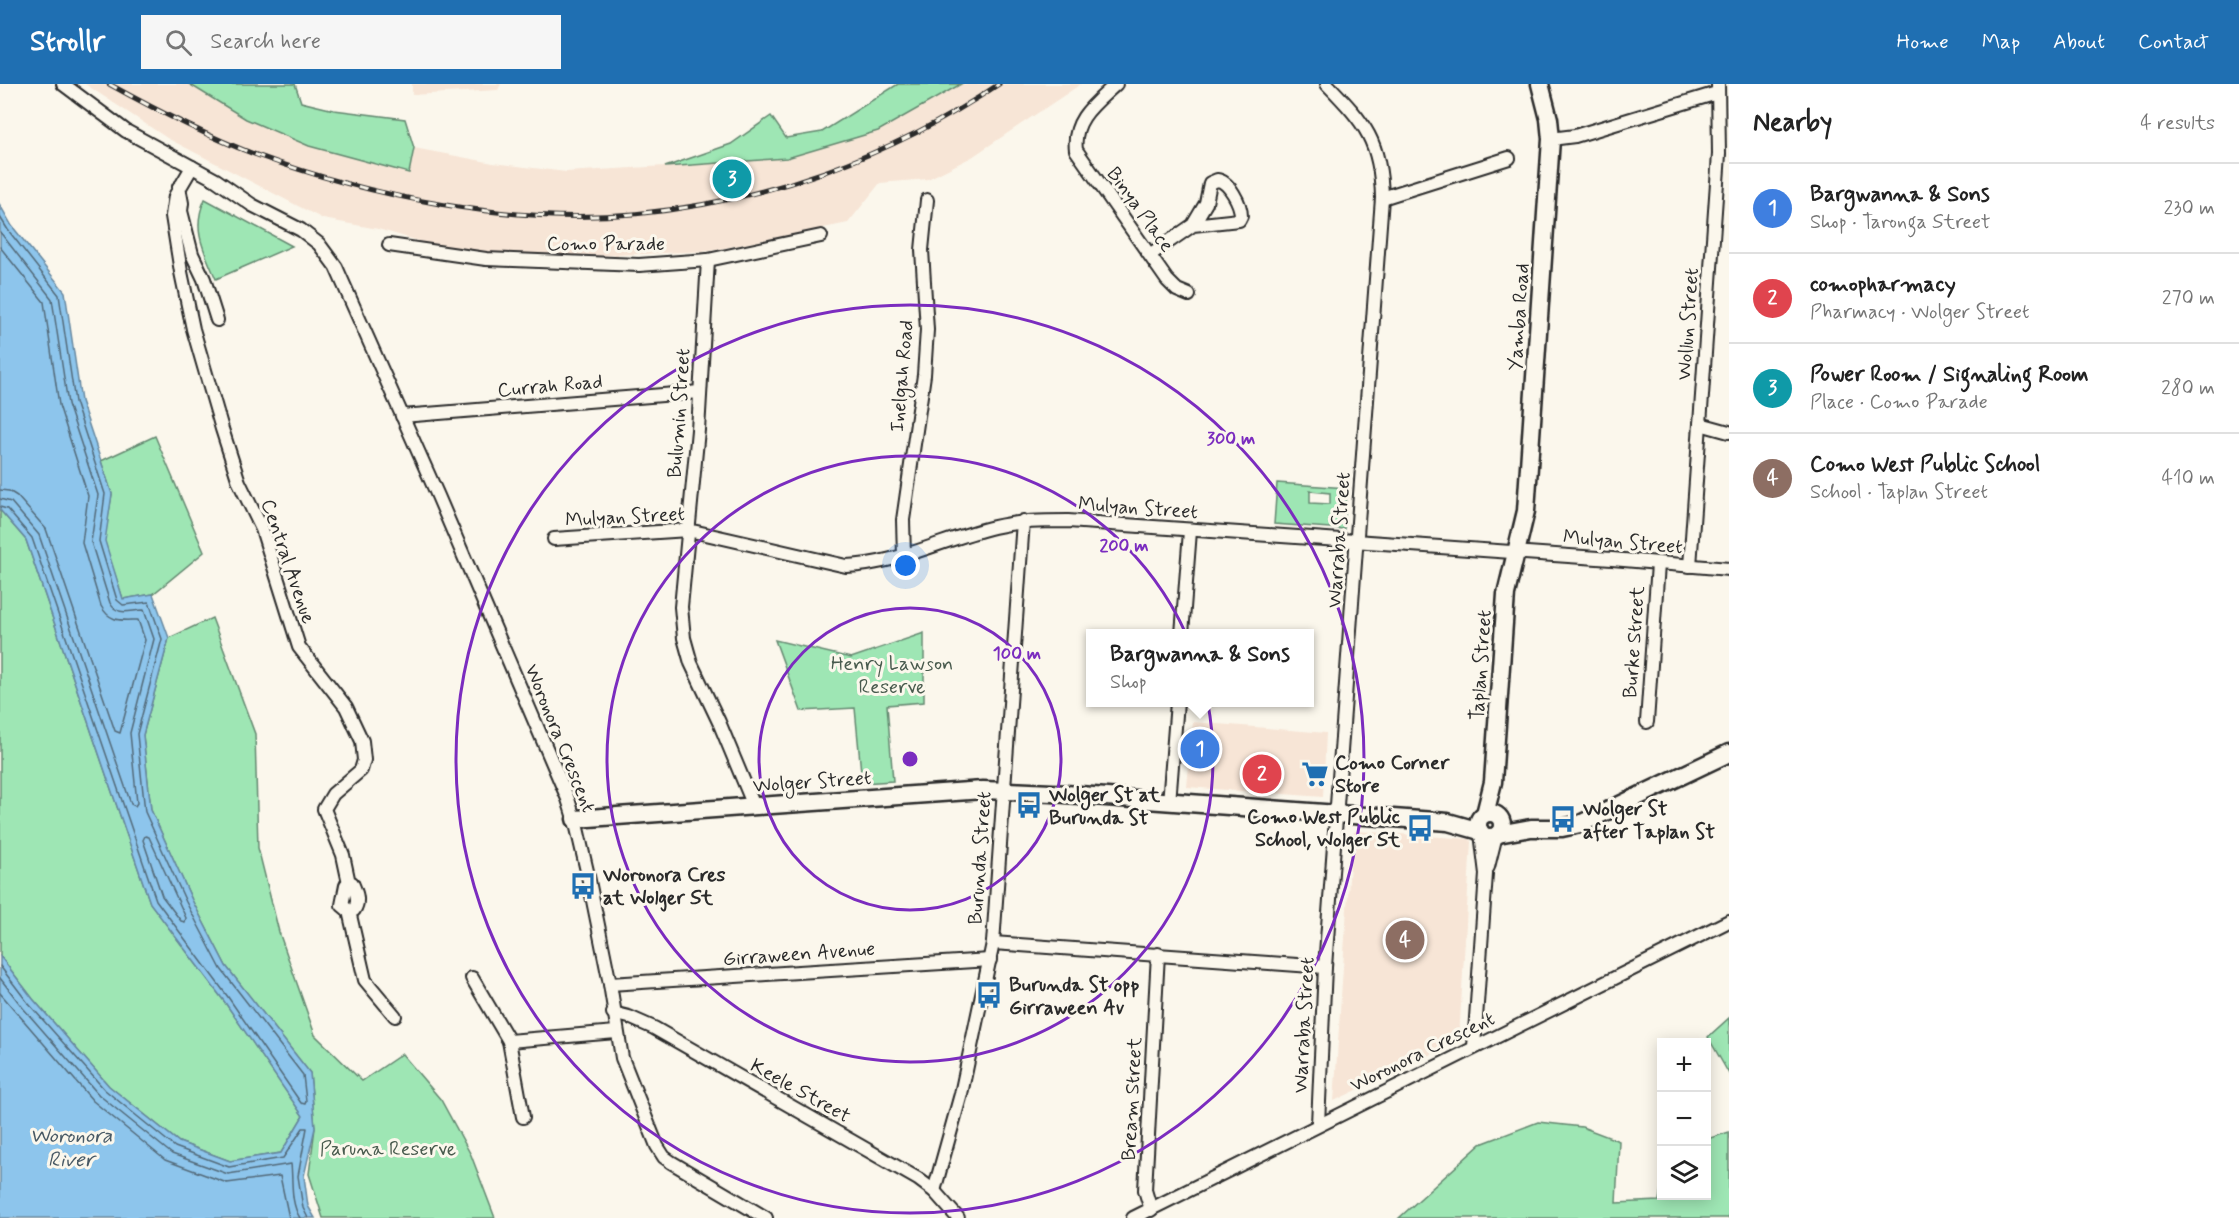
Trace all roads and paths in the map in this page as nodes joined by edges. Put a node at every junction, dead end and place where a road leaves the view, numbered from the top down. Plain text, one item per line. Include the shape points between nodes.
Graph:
1 (63, 84) edge
2 (1116, 84) edge
3 (1327, 84) edge
4 (1539, 84) edge
5 (1718, 89) edge
6 (1551, 138) junction
7 (1509, 158) dead end
8 (192, 167) junction
9 (1723, 169) edge
10 (179, 187) junction
11 (1382, 198) junction
12 (927, 200) dead end
13 (1193, 225) junction
14 (821, 236) dead end
15 (389, 245) dead end
16 (1151, 255) junction
17 (708, 260) junction
18 (1190, 295) dead end
19 (217, 320) dead end
20 (700, 392) junction
21 (402, 416) junction
22 (1700, 424) junction
23 (1729, 432) edge
24 (1023, 521) junction
25 (688, 530) junction
26 (1190, 531) junction
27 (555, 539) dead end
28 (1357, 541) junction
29 (1515, 552) junction
30 (904, 556) junction
31 (1658, 564) junction
32 (1690, 566) junction
33 (1729, 569) edge
34 (1182, 629) edge
35 (1177, 707) edge
36 (1647, 722) dead end
37 (1729, 753) edge
38 (1002, 791) junction
39 (1169, 803) junction
40 (753, 806) junction
41 (1336, 815) junction
42 (575, 819) junction
43 (1490, 825) junction
44 (1729, 921) edge
45 (993, 943) junction
46 (1158, 954) junction
47 (990, 960) junction
48 (1325, 968) junction
49 (472, 978) dead end
50 (610, 984) junction
51 (614, 1013) junction
52 (394, 1016) dead end
53 (616, 1032) junction
54 (509, 1041) junction
55 (1474, 1047) junction
56 (523, 1117) dead end
57 (1318, 1124) junction
58 (934, 1191) junction
59 (1151, 1210) junction
60 (766, 1218) edge
61 (958, 1218) edge
62 (1133, 1218) edge

1 - 8 street via 126,131
2 - 16 street, Binya Place via 1083,116 1075,136 1076,150
3 - 11 street, Warraba Street via 1361,120 1372,138
4 - 6 street, Yamba Road
5 - 6 street via 1575,136
5 - 9 street, Wollun Street
6 - 29 street, Yamba Road via 1526,511
7 - 11 street
8 - 10 street, Central Avenue
8 - 21 street, Woronora Crescent via 301,230 328,254
9 - 22 street, Wollun Street
10 - 19 street via 192,254
10 - 52 street, Central Avenue via 172,216 181,272 229,455 262,529 299,647 345,707 362,741 361,770 333,794 324,809 357,899 357,906 349,911 365,980
11 - 28 street, Warraba Street
12 - 30 street, Inelgah Road via 922,250 927,330 919,418 903,520
13 - 13 street via 1206,202 1210,183 1226,182 1240,207 1239,220
13 - 16 street
14 - 17 street, Como Parade
15 - 17 street, Como Parade via 486,259 542,262 639,266
16 - 18 street, Binya Place via 1172,285
17 - 20 street, Bulumin Street
20 - 21 street, Currah Road
20 - 25 street, Bulumin Street
21 - 42 street, Woronora Crescent
22 - 23 street
22 - 32 street, Wollun Street
24 - 26 street, Mulyan Street
24 - 30 street, Mulyan Street
24 - 38 street, Burunda Street
25 - 27 street, Mulyan Street
25 - 30 street, Mulyan Street via 846,566 870,565
25 - 40 street, Bulumin Street via 681,607 684,638 691,663
26 - 28 street, Mulyan Street
26 - 34 street
28 - 29 street, Mulyan Street
28 - 41 street, Warraba Street
29 - 31 street, Mulyan Street
29 - 43 street, Taplan Street via 1506,594
31 - 32 street, Mulyan Street
31 - 36 street, Burke Street
32 - 33 street, Mulyan Street
35 - 39 street
37 - 43 street, Wolger Street via 1580,824 1562,828
38 - 39 street, Wolger Street
38 - 40 street, Wolger Street
38 - 45 street, Burunda Street
39 - 41 street, Wolger Street
40 - 42 street, Wolger Street
41 - 43 street, Wolger Street
41 - 48 street, Warraba Street
42 - 50 street, Woronora Crescent
43 - 55 street, Taplan Street
44 - 55 street, Woronora Crescent
45 - 46 street
45 - 47 street, Burunda Street
46 - 48 street
46 - 59 street, Bream Street via 1145,1190
47 - 50 street, Girraween Avenue
47 - 58 street, Burunda Street via 961,1094
48 - 57 street, Warraba Street
49 - 54 street
50 - 51 street, Woronora Crescent
51 - 53 street, Woronora Crescent
51 - 58 street, Keele Street via 654,1028 880,1156
53 - 54 street
53 - 60 street, Woronora Crescent via 628,1079 664,1157
54 - 56 street
55 - 57 street, Woronora Crescent
57 - 59 street, Woronora Crescent
58 - 61 street, Keele Street
59 - 62 street, Woronora Crescent

